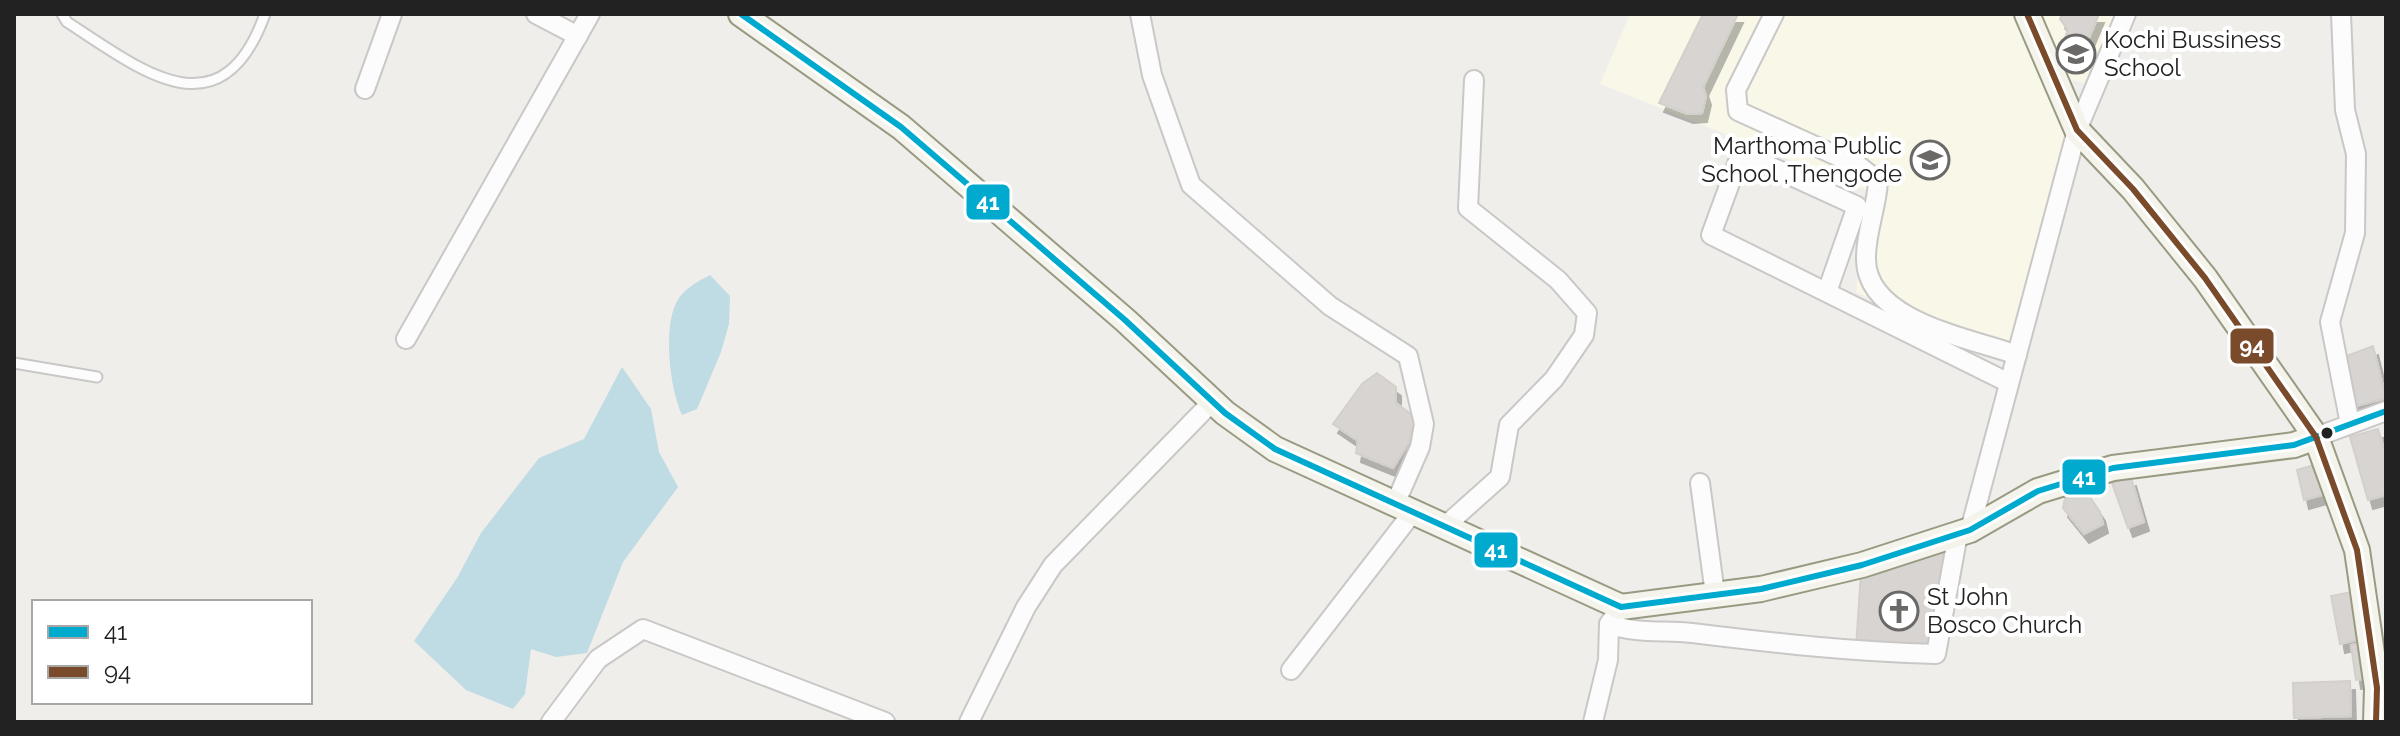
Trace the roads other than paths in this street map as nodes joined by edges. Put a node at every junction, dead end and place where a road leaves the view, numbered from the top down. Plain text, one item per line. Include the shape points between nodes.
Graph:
1 (62, 14) edge
2 (265, 14) edge
3 (392, 14) edge
4 (536, 14) edge
5 (590, 14) edge
6 (741, 14) edge
7 (1140, 14) edge
8 (1774, 14) edge
9 (2027, 14) edge
10 (2126, 14) edge
11 (2341, 14) edge
12 (578, 36) junction
13 (1474, 80) dead end
14 (365, 89) dead end
15 (2077, 130) junction
16 (1827, 292) junction
17 (406, 339) dead end
18 (2017, 355) junction
19 (14, 363) edge
20 (97, 377) dead end
21 (2009, 383) junction
22 (1212, 402) junction
23 (2386, 411) edge
24 (2350, 424) junction
25 (2316, 437) junction
26 (1700, 483) dead end
27 (1404, 508) junction
28 (1444, 527) junction
29 (1964, 532) junction
30 (1715, 594) junction
31 (1615, 616) junction
32 (1291, 670) dead end
33 (551, 722) edge
34 (885, 722) edge
35 (969, 722) edge
36 (1593, 722) edge
37 (2376, 722) edge

1 - 2 lane via 139,69 197,86 220,77 249,49
3 - 14 street
4 - 12 street
5 - 12 street
6 - 22 main road via 901,127
7 - 27 street via 1152,75 1191,185 1330,306 1408,356 1424,424
8 - 18 street via 1736,90 1738,111 1859,166 1878,181 1866,259 1869,284 1880,299 1906,316
9 - 15 main road
10 - 15 street
11 - 24 street via 2345,110 2356,154 2355,233 2330,322
12 - 17 street
13 - 28 street via 1468,208 1558,280 1587,313 1584,335 1554,379 1509,425 1500,477
15 - 18 street
15 - 25 main road via 2205,278
16 - 16 street via 1711,235 1741,153 1857,206
16 - 21 street
18 - 21 street
19 - 20 lane
21 - 29 street
22 - 27 main road via 1275,449
22 - 35 street via 1053,565
23 - 24 street
24 - 25 street
25 - 29 main road via 2294,445 2113,468 2038,491
25 - 37 main road via 2357,550 2377,688
26 - 30 street
27 - 28 main road
27 - 32 street
28 - 31 main road
29 - 30 main road via 1862,565
29 - 31 street via 1936,654 1791,647 1663,630 1631,632
30 - 31 main road
31 - 36 street
33 - 34 street via 598,659 643,629

